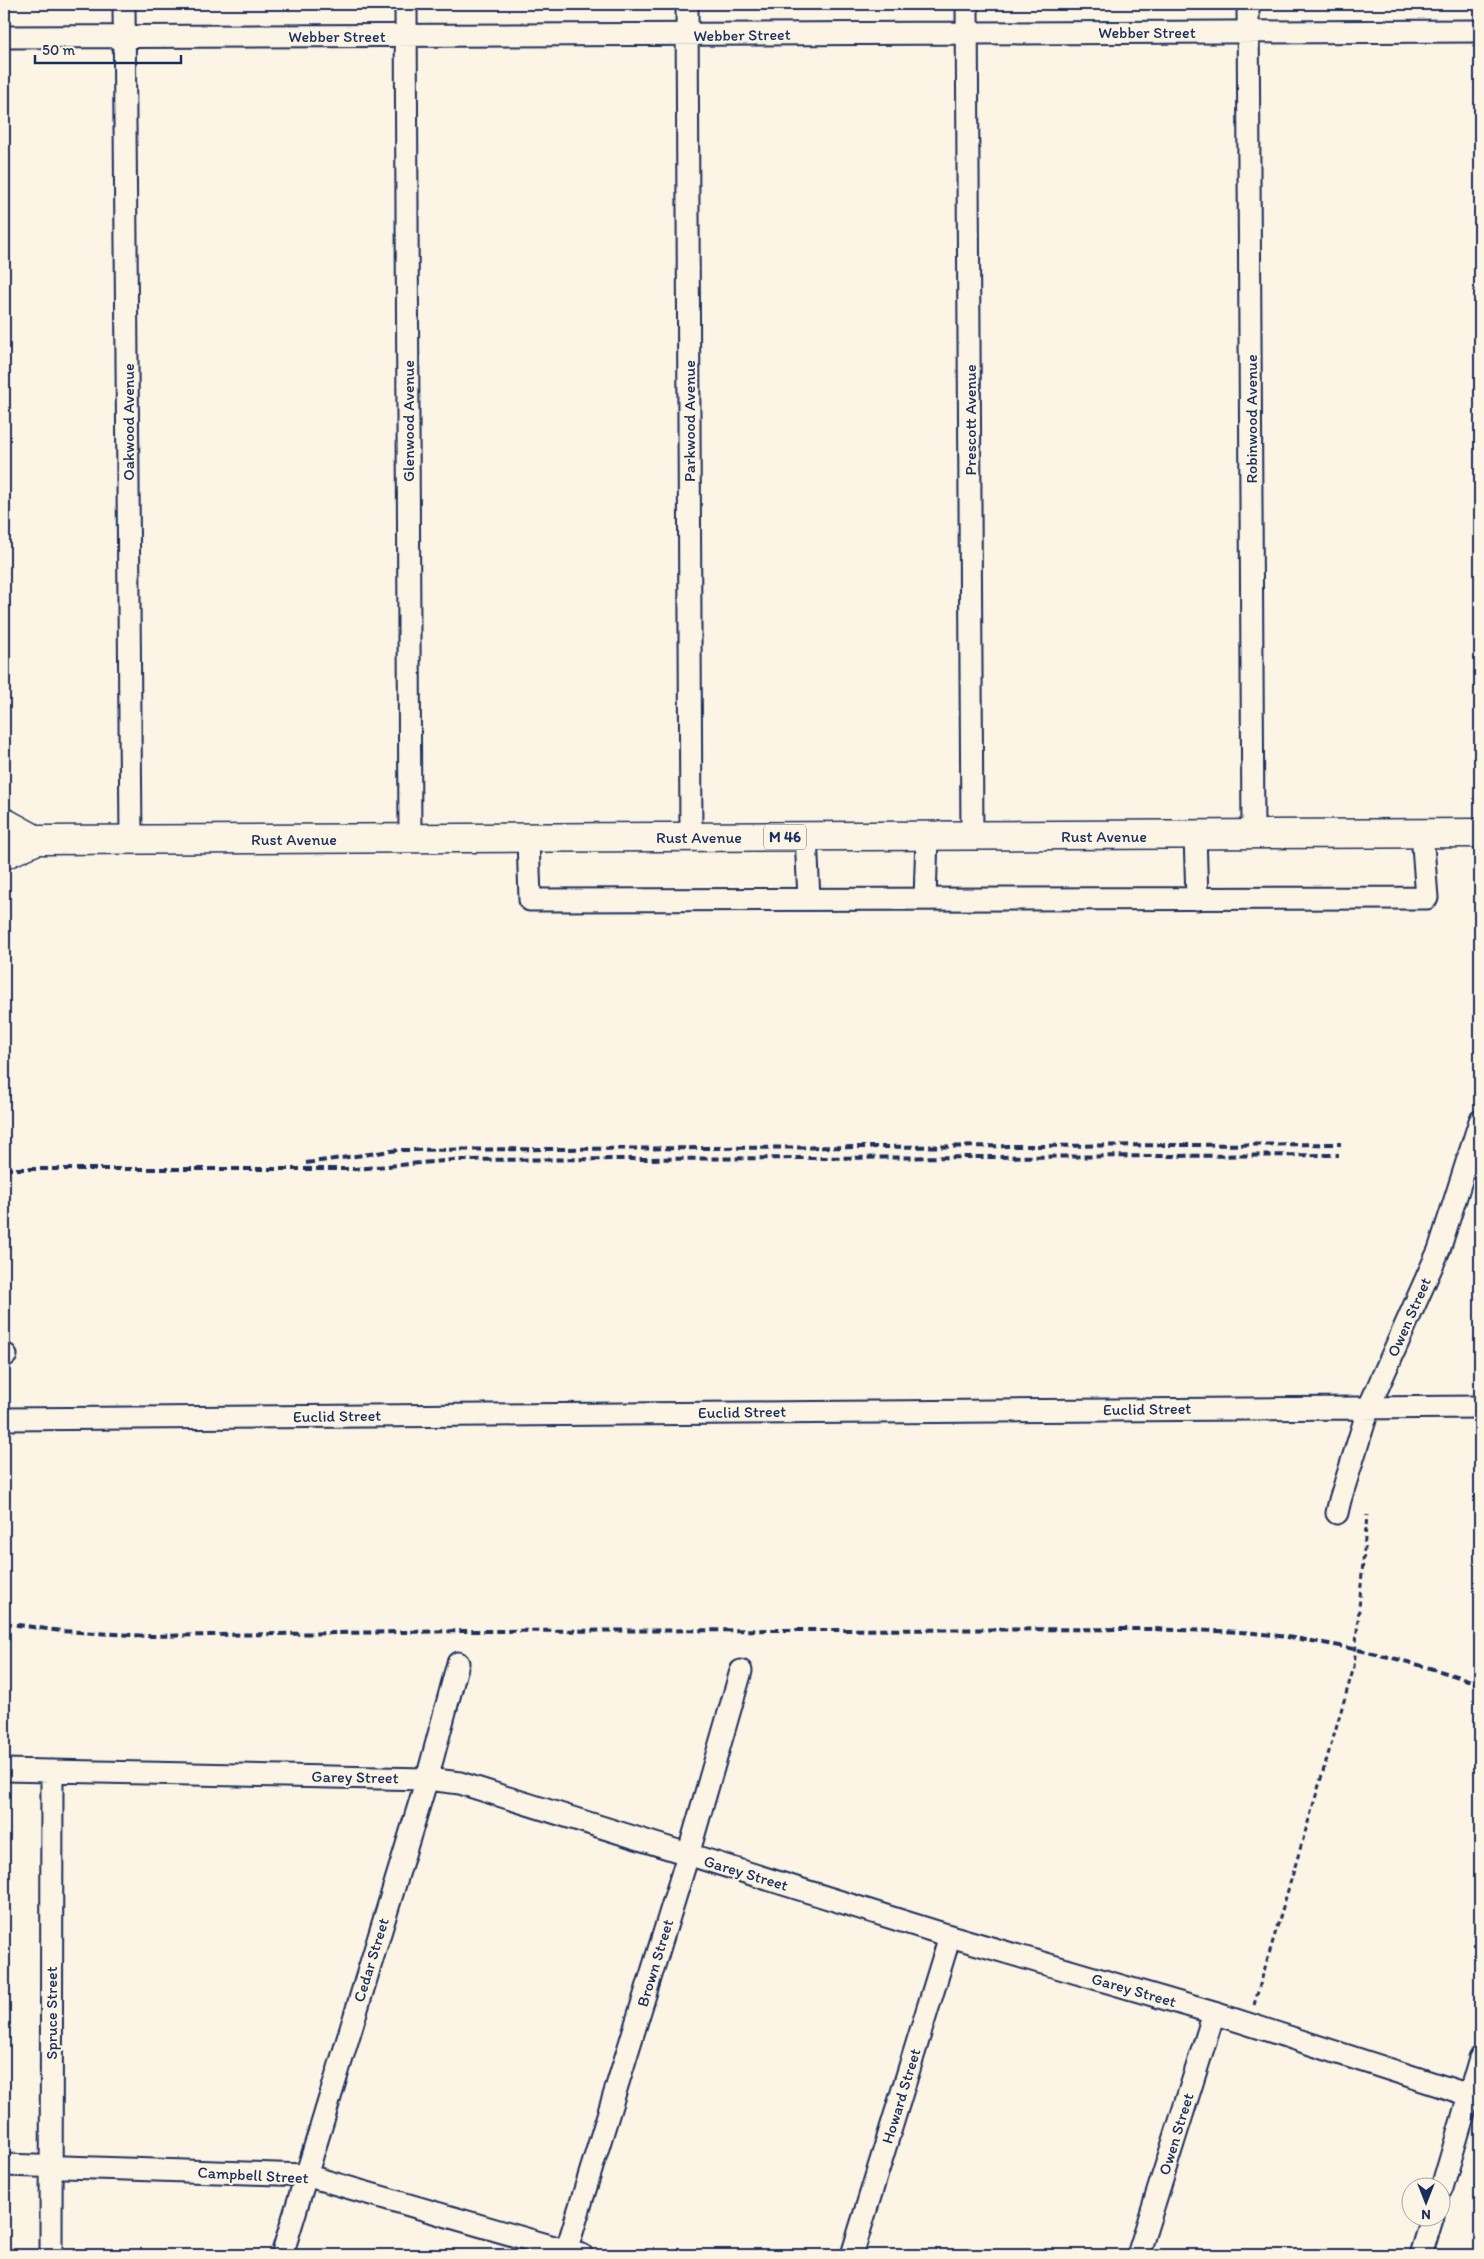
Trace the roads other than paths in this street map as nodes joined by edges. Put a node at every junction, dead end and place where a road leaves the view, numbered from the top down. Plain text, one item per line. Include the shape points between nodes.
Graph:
1 (124, 4) edge
2 (406, 4) edge
3 (687, 4) edge
4 (967, 4) edge
5 (1248, 4) edge
6 (1480, 31) edge
7 (967, 32) junction
8 (1248, 32) junction
9 (687, 35) junction
10 (407, 36) junction
11 (4, 37) edge
12 (124, 37) junction
13 (4, 822) edge
14 (1422, 833) junction
15 (1480, 833) edge
16 (1253, 834) junction
17 (1195, 835) junction
18 (806, 836) junction
19 (691, 837) junction
20 (927, 837) junction
21 (972, 837) junction
22 (528, 838) junction
23 (410, 839) junction
24 (37, 840) junction
25 (131, 840) junction
26 (4, 855) edge
27 (1197, 898) junction
28 (808, 899) junction
29 (925, 899) junction
30 (1480, 1121) edge
31 (1369, 1407) junction
32 (1480, 1407) edge
33 (4, 1419) edge
34 (1337, 1513) dead end
35 (458, 1663) dead end
36 (741, 1671) dead end
37 (4, 1770) edge
38 (52, 1771) junction
39 (427, 1778) junction
40 (688, 1855) junction
41 (950, 1936) junction
42 (1214, 2013) junction
43 (1480, 2058) edge
44 (1469, 2095) junction
45 (4, 2165) edge
46 (51, 2167) junction
47 (305, 2175) junction
48 (1445, 2176) edge
49 (1430, 2226) edge
50 (572, 2254) edge
51 (51, 2255) edge
52 (282, 2255) edge
53 (852, 2255) edge
54 (1138, 2255) edge
55 (1421, 2255) edge

1 - 12 street, Oakwood Avenue
2 - 10 street, Glenwood Avenue
3 - 9 street, Parkwood Avenue
4 - 7 street, Prescott Avenue
5 - 8 street, Robinwood Avenue
6 - 8 street, Webber Street
7 - 8 street, Webber Street
7 - 9 street, Webber Street
7 - 21 street, Prescott Avenue
8 - 16 street, Robinwood Avenue
9 - 10 street, Webber Street
9 - 19 street, Parkwood Avenue
10 - 12 street, Webber Street
10 - 23 street, Glenwood Avenue
11 - 12 street, Webber Street
12 - 25 street, Oakwood Avenue
13 - 24 highway, Rust Avenue / M 46
14 - 15 highway, Rust Avenue / M 46
14 - 16 highway, Rust Avenue / M 46
14 - 27 street via 1427,898
16 - 17 highway, Rust Avenue / M 46
17 - 21 highway, Rust Avenue / M 46
17 - 27 street
18 - 19 highway, Rust Avenue / M 46
18 - 20 highway, Rust Avenue / M 46
18 - 28 street
19 - 22 highway, Rust Avenue / M 46
20 - 21 highway, Rust Avenue / M 46
20 - 29 street
22 - 23 highway, Rust Avenue / M 46
22 - 28 street via 530,900
23 - 25 highway, Rust Avenue / M 46
24 - 25 highway, Rust Avenue / M 46
24 - 26 highway, Rust Avenue / M 46
27 - 29 street
28 - 29 street
30 - 31 street, Owen Street via 1439,1250
31 - 32 street, Euclid Street
31 - 33 street, Euclid Street
31 - 34 street, Owen Street
35 - 39 street, Cedar Street
36 - 40 street, Brown Street
37 - 38 street, Garey Street
38 - 39 street, Garey Street
38 - 46 street, Spruce Street
39 - 40 street, Garey Street via 460,1783
39 - 47 street, Cedar Street
40 - 41 street, Garey Street
40 - 50 street, Brown Street
41 - 42 street, Garey Street
41 - 53 street, Howard Street
42 - 44 street, Garey Street
42 - 54 street, Owen Street
43 - 44 street
44 - 48 street
45 - 46 street, Campbell Street
46 - 47 street, Campbell Street
46 - 51 street, Spruce Street
47 - 50 street, Campbell Street
47 - 52 street, Cedar Street
49 - 55 street

